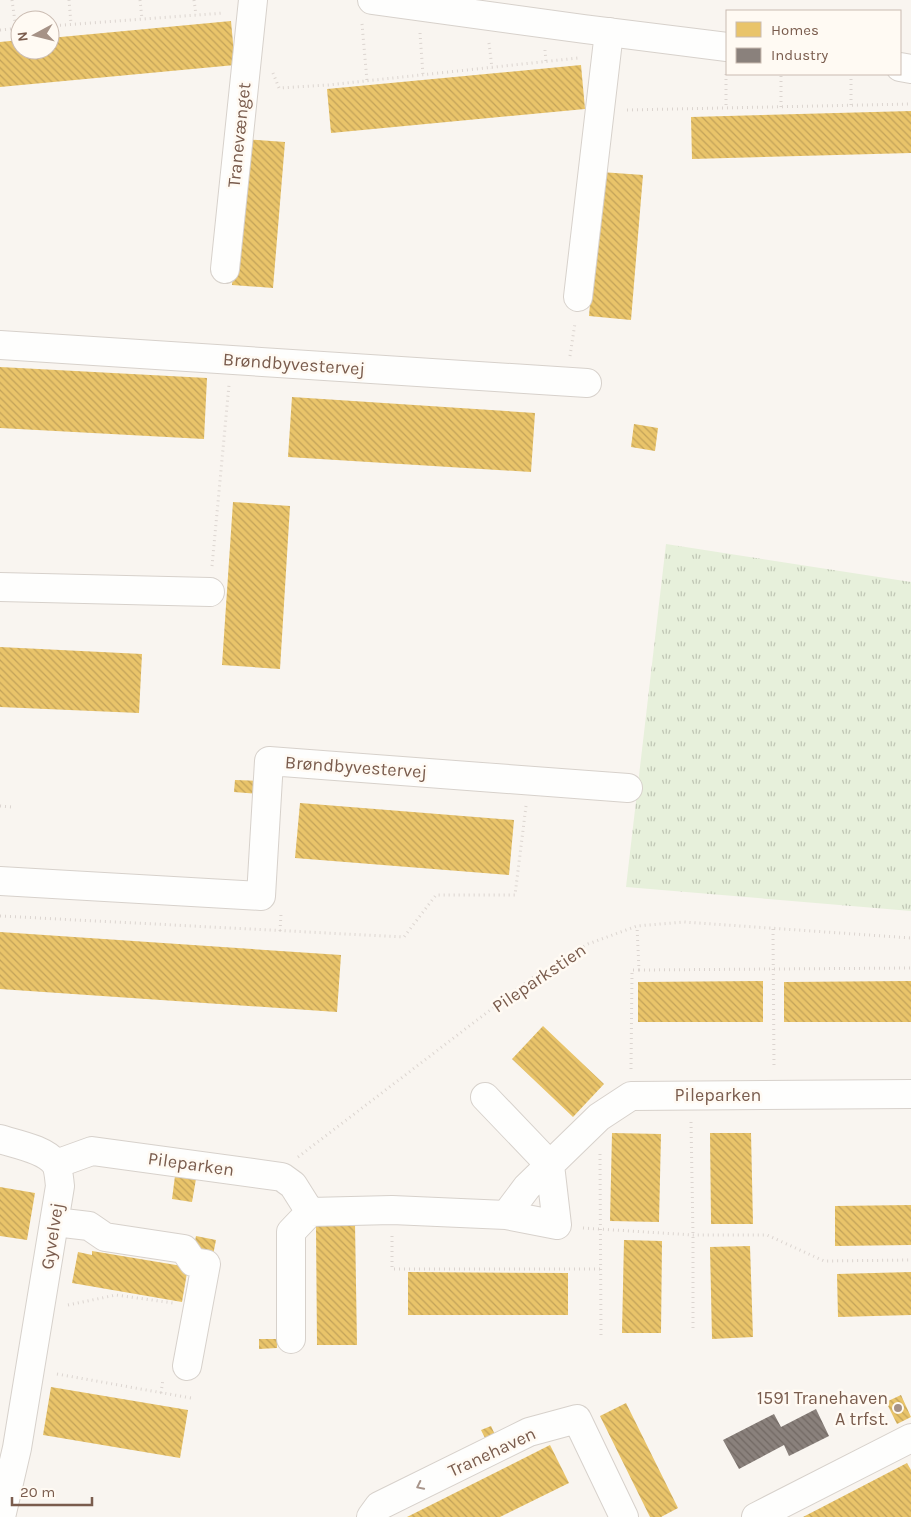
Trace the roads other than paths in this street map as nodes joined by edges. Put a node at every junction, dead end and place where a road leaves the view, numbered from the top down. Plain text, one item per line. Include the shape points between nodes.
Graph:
1 (252, 5) edge
2 (367, 9) edge
3 (608, 44) junction
4 (726, 46) edge
5 (225, 270) dead end
6 (578, 297) road end
7 (0, 345) edge
8 (577, 382) road end
9 (0, 587) edge
10 (210, 592) road end
11 (628, 788) dead end
12 (0, 881) edge
13 (911, 1094) edge
14 (485, 1097) dead end
15 (0, 1139) edge
16 (56, 1164) junction
17 (550, 1165) junction
18 (310, 1212) junction
19 (506, 1215) junction
20 (55, 1222) junction
21 (291, 1339) dead end
22 (176, 1370) road end
23 (911, 1438) edge
24 (1, 1517) edge
25 (371, 1517) edge
26 (624, 1517) edge
27 (756, 1517) edge

1 - 5 street, Tranevænget
2 - 3 street via 418,6
3 - 4 street
3 - 6 street
7 - 8 street, Brøndbyvestervej
9 - 10 street
11 - 12 street, Brøndbyvestervej via 270,760 261,896
13 - 17 street, Pileparken via 631,1096 600,1117
14 - 17 street
15 - 16 street via 42,1152
16 - 18 street, Pileparken via 92,1151 282,1176 293,1185
16 - 20 street, Gyvelvej via 60,1186
17 - 19 street via 527,1187
17 - 19 street via 557,1225
18 - 19 street via 392,1210
18 - 21 street via 291,1232
20 - 22 street via 89,1226 105,1237 184,1250 193,1262 206,1264
20 - 24 street, Gyvelvej via 17,1448
23 - 27 street
26 -> 25 street, Tranehaven via 577,1419 529,1432 379,1506

